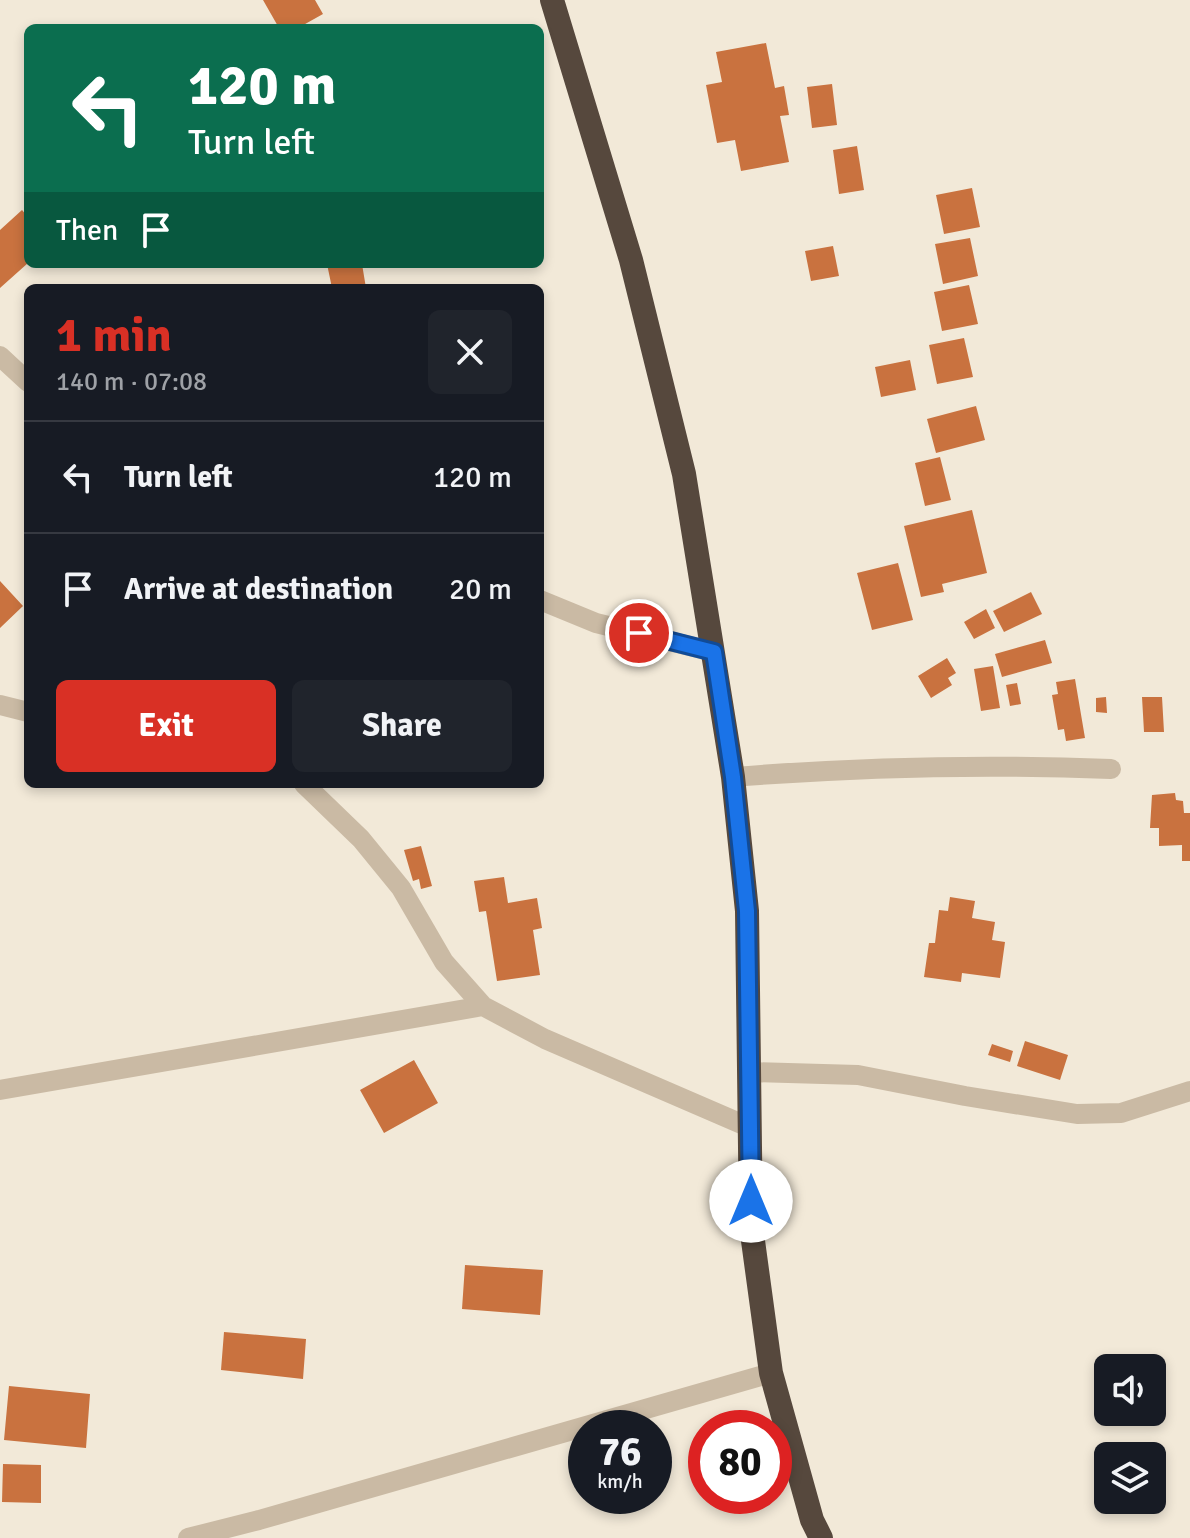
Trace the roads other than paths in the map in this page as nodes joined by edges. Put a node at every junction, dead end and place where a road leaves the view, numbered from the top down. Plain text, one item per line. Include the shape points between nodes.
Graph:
1 (552, 0) edge
2 (0, 356) edge
3 (24, 378) edge
4 (544, 602) edge
5 (714, 652) junction
6 (0, 705) edge
7 (24, 711) edge
8 (1111, 769) dead end
9 (733, 777) junction
10 (308, 788) edge
11 (483, 1006) junction
12 (750, 1072) junction
13 (0, 1090) edge
14 (1190, 1091) edge
15 (751, 1128) junction
16 (771, 1373) junction
17 (188, 1538) edge
18 (821, 1538) edge

1 - 5 highway via 631,260 684,474
2 - 3 street
4 - 5 street via 596,623
5 - 9 highway
6 - 7 street
8 - 9 street via 913,767
9 - 12 highway via 747,911
10 - 11 street via 361,839 401,888 444,962
11 - 13 street
11 - 15 street via 545,1039
12 - 14 street via 858,1075 1077,1114 1121,1113
12 - 15 highway
15 - 16 highway via 751,1226
16 - 17 street
16 - 18 highway

